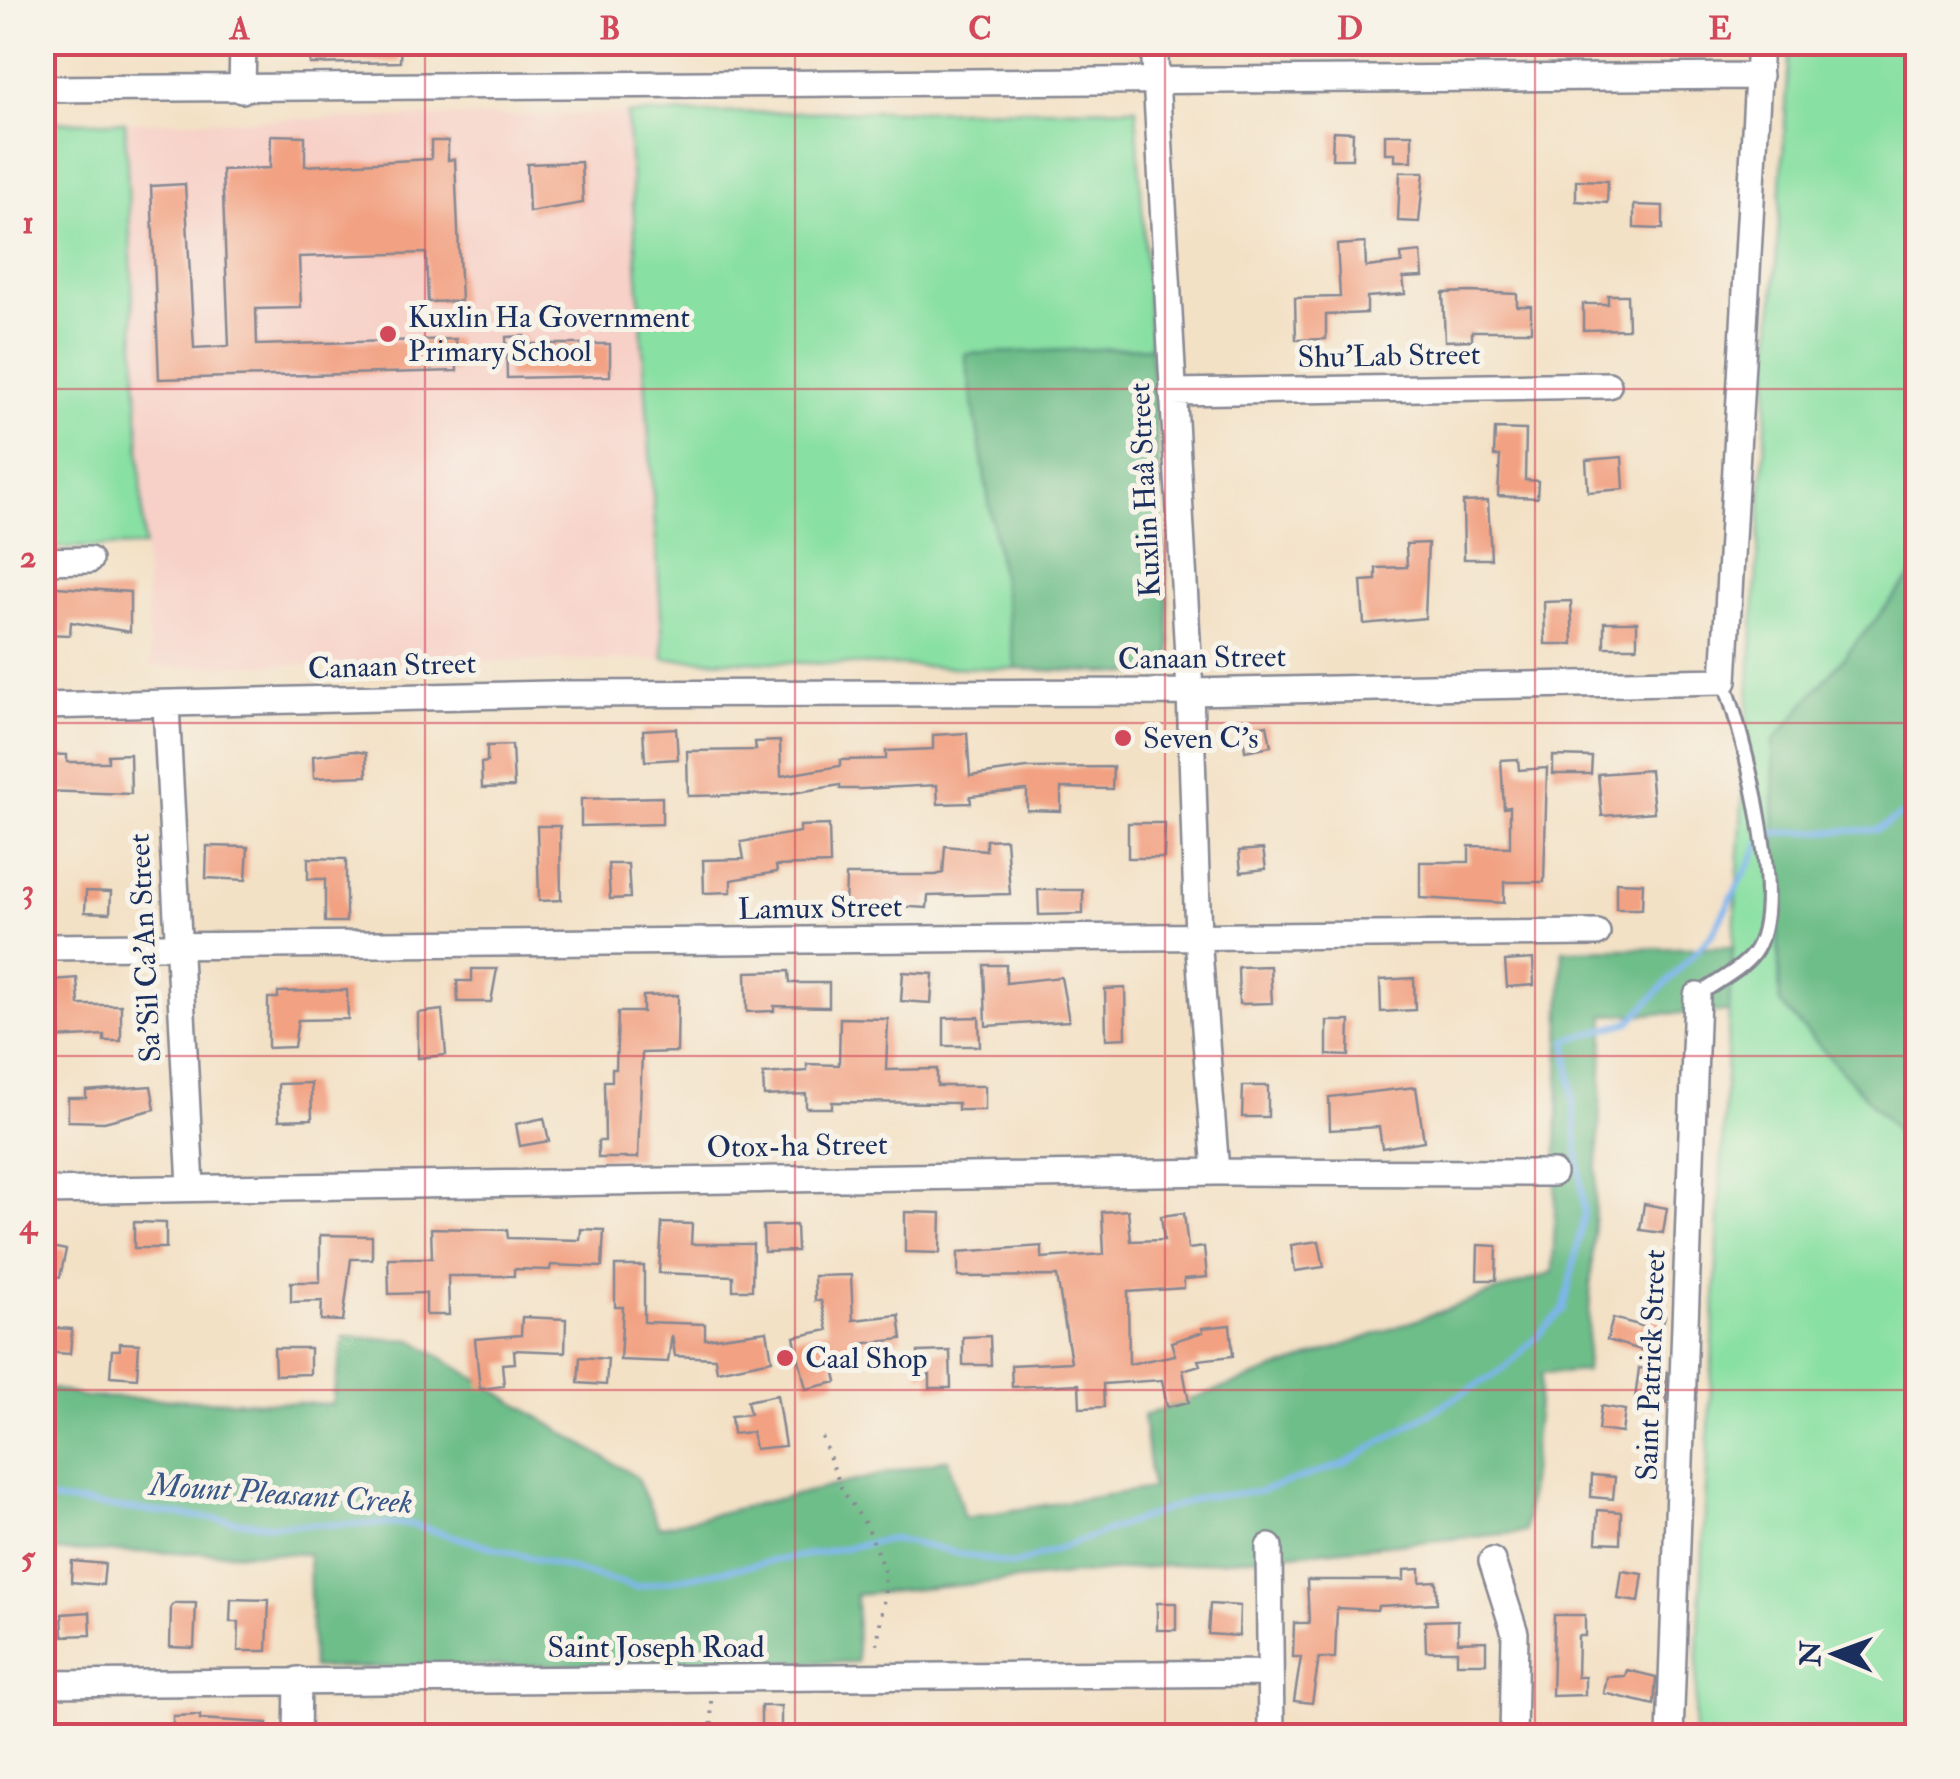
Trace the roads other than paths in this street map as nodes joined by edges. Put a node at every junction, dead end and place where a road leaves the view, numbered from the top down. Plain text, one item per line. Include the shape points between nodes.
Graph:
1 (242, 42) edge
2 (1154, 42) edge
3 (1760, 42) edge
4 (1759, 76) junction
5 (1156, 83) junction
6 (42, 89) edge
7 (242, 90) junction
8 (1608, 385) dead end
9 (1172, 392) junction
10 (89, 560) dead end
11 (42, 562) edge
12 (1724, 680) junction
13 (1190, 692) junction
14 (166, 705) junction
15 (42, 706) edge
16 (1597, 934) dead end
17 (1198, 937) junction
18 (42, 947) edge
19 (175, 947) junction
20 (1697, 996) joint
21 (1216, 1172) junction
22 (1553, 1173) dead end
23 (191, 1188) junction
24 (42, 1190) edge
25 (1269, 1547) dead end
26 (1492, 1561) dead end
27 (1270, 1673) junction
28 (298, 1680) junction
29 (42, 1684) edge
30 (297, 1736) edge
31 (1271, 1736) edge
32 (1513, 1736) edge
33 (1670, 1736) edge

1 - 7 street
2 - 5 street, Kuxlin Haâ Street
3 - 4 street
4 - 5 street
4 - 12 street
5 - 7 street
5 - 9 street, Kuxlin Haâ Street
6 - 7 street
8 - 9 street, Shu'Lab Street
9 - 13 street, Kuxlin Haâ Street
10 - 11 street
12 - 13 street, Canaan Street
12 - 20 lane via 1754,784 1766,901 1763,935 1752,956
13 - 14 street, Canaan Street via 554,694
13 - 17 street, Kuxlin Haâ Street
14 - 15 street, Canaan Street
14 - 19 street, Sa'Sil Ca'An Street
16 - 17 street, Lamux Street
17 - 19 street, Lamux Street
17 - 21 street, Kuxlin Haâ Street
18 - 19 street, Lamux Street
19 - 23 street, Sa'Sil Ca'An Street
20 - 33 street, Saint Patrick Street
21 - 22 street, Otox-ha Street
21 - 23 street, Otox-ha Street
23 - 24 street, Otox-ha Street
25 - 27 street
26 - 32 street via 1515,1632
27 - 28 street, Saint Joseph Road
27 - 31 street
28 - 29 street, Saint Joseph Road
28 - 30 street

